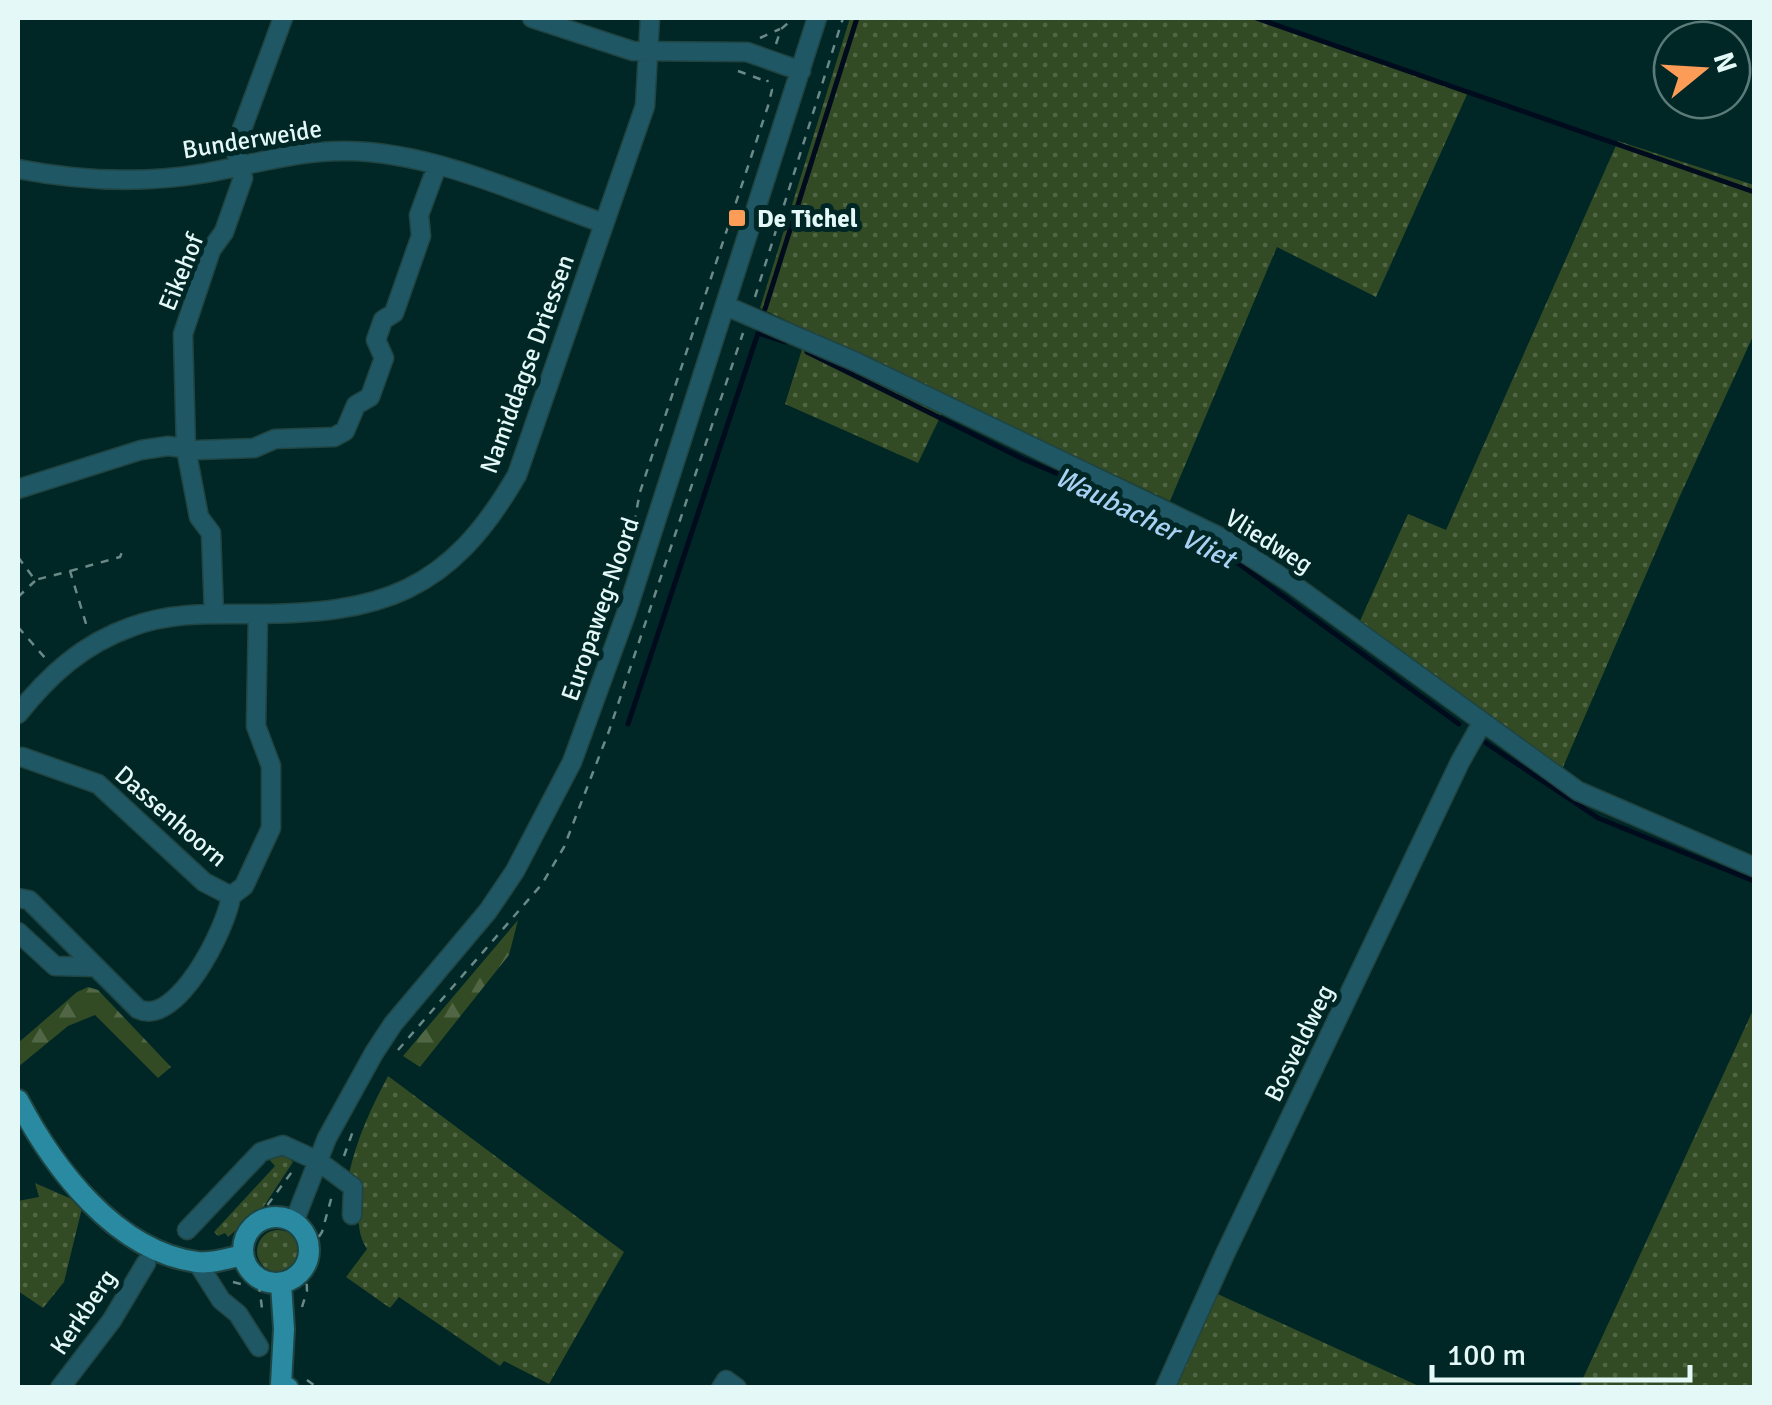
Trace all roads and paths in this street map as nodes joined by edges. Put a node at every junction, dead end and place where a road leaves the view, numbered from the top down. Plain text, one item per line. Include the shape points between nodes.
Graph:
1 (283, 18) edge
2 (532, 18) edge
3 (650, 18) edge
4 (794, 18) edge
5 (817, 18) edge
6 (843, 18) edge
7 (649, 53) junction
8 (770, 60) junction
9 (801, 71) junction
10 (240, 166) junction
11 (438, 166) junction
12 (18, 168) edge
13 (603, 223) junction
14 (705, 298) dead end
15 (726, 306) junction
16 (749, 316) junction
17 (186, 449) junction
18 (18, 490) edge
19 (122, 552) dead end
20 (18, 557) edge
21 (70, 571) junction
22 (36, 580) junction
23 (18, 597) edge
24 (214, 614) junction
25 (258, 614) junction
26 (18, 627) edge
27 (98, 642) junction
28 (55, 672) junction
29 (18, 714) edge
30 (1482, 722) junction
31 (22, 757) dead end
32 (1754, 867) edge
33 (231, 896) junction
34 (18, 898) edge
35 (18, 932) edge
36 (94, 967) junction
37 (18, 1100) edge
38 (318, 1161) junction
39 (352, 1215) dead end
40 (262, 1220) junction
41 (294, 1222) junction
42 (187, 1230) dead end
43 (243, 1255) junction
44 (197, 1262) junction
45 (146, 1263) dead end
46 (281, 1284) junction
47 (259, 1348) dead end
48 (284, 1386) edge
49 (60, 1388) edge
50 (721, 1388) edge
51 (737, 1388) edge
52 (1165, 1388) edge

1 - 10 street, Eikehof via 235,148
2 - 7 street
3 - 7 street
4 - 8 path via 781,29
5 - 9 street, Europaweg-Noord
6 - 16 path
7 - 8 street via 742,52
7 - 13 street, Namiddagse Driessen via 646,106
8 - 9 street
8 - 14 path via 768,106
9 - 15 street, Europaweg-Noord
10 - 11 street, Bunderweide via 350,151
10 - 12 street, Bunderweide via 110,180
10 - 17 street, Eikehof via 243,178 183,334
11 - 13 street, Bunderweide
11 - 17 street via 394,313 383,320 376,340 384,358 370,398 356,405 345,431 254,448
13 - 25 street, Namiddagse Driessen via 517,475 486,525 440,568 383,600 345,610
15 - 16 street, Vliedweg
15 - 38 street, Europaweg-Noord via 603,682 549,812 488,911 382,1038
16 - 30 street, Vliedweg via 1220,537
17 - 18 street via 141,450
17 - 24 street, Eikehof via 199,518 211,534
19 - 21 path
20 - 22 path
21 - 22 path
21 - 27 path via 84,623
22 - 23 path
24 - 25 street, Namiddagse Driessen
24 - 27 street, Namiddagse Driessen via 131,626
25 - 33 street, Dassenhoorn via 256,726 271,766 271,828 244,886
26 - 28 path
27 - 28 street, Namiddagse Driessen
28 - 29 street, Namiddagse Driessen
30 - 32 street, Vliedweg via 1593,799
30 - 52 street, Bosveldweg
31 - 33 street, Dassenhoorn via 98,784 204,882
33 - 36 street, Dassenhoorn via 196,974 164,1009 138,1009
34 - 36 street, Dassenhoorn via 29,900
35 - 36 street via 55,966
37 - 44 main road via 56,1166 106,1216 155,1248
38 - 39 street via 354,1188
38 - 40 path via 297,1164
38 - 41 street, Europaweg-Noord
38 - 42 street via 283,1145 262,1152
40 - 41 main road
40 - 43 main road via 249,1232
41 - 46 main road via 308,1242 309,1258 300,1274
43 - 44 main road
43 - 46 main road via 258,1278
44 - 47 street
45 - 49 street, Kerkberg
46 - 48 main road
50 - 51 street via 726,1380

